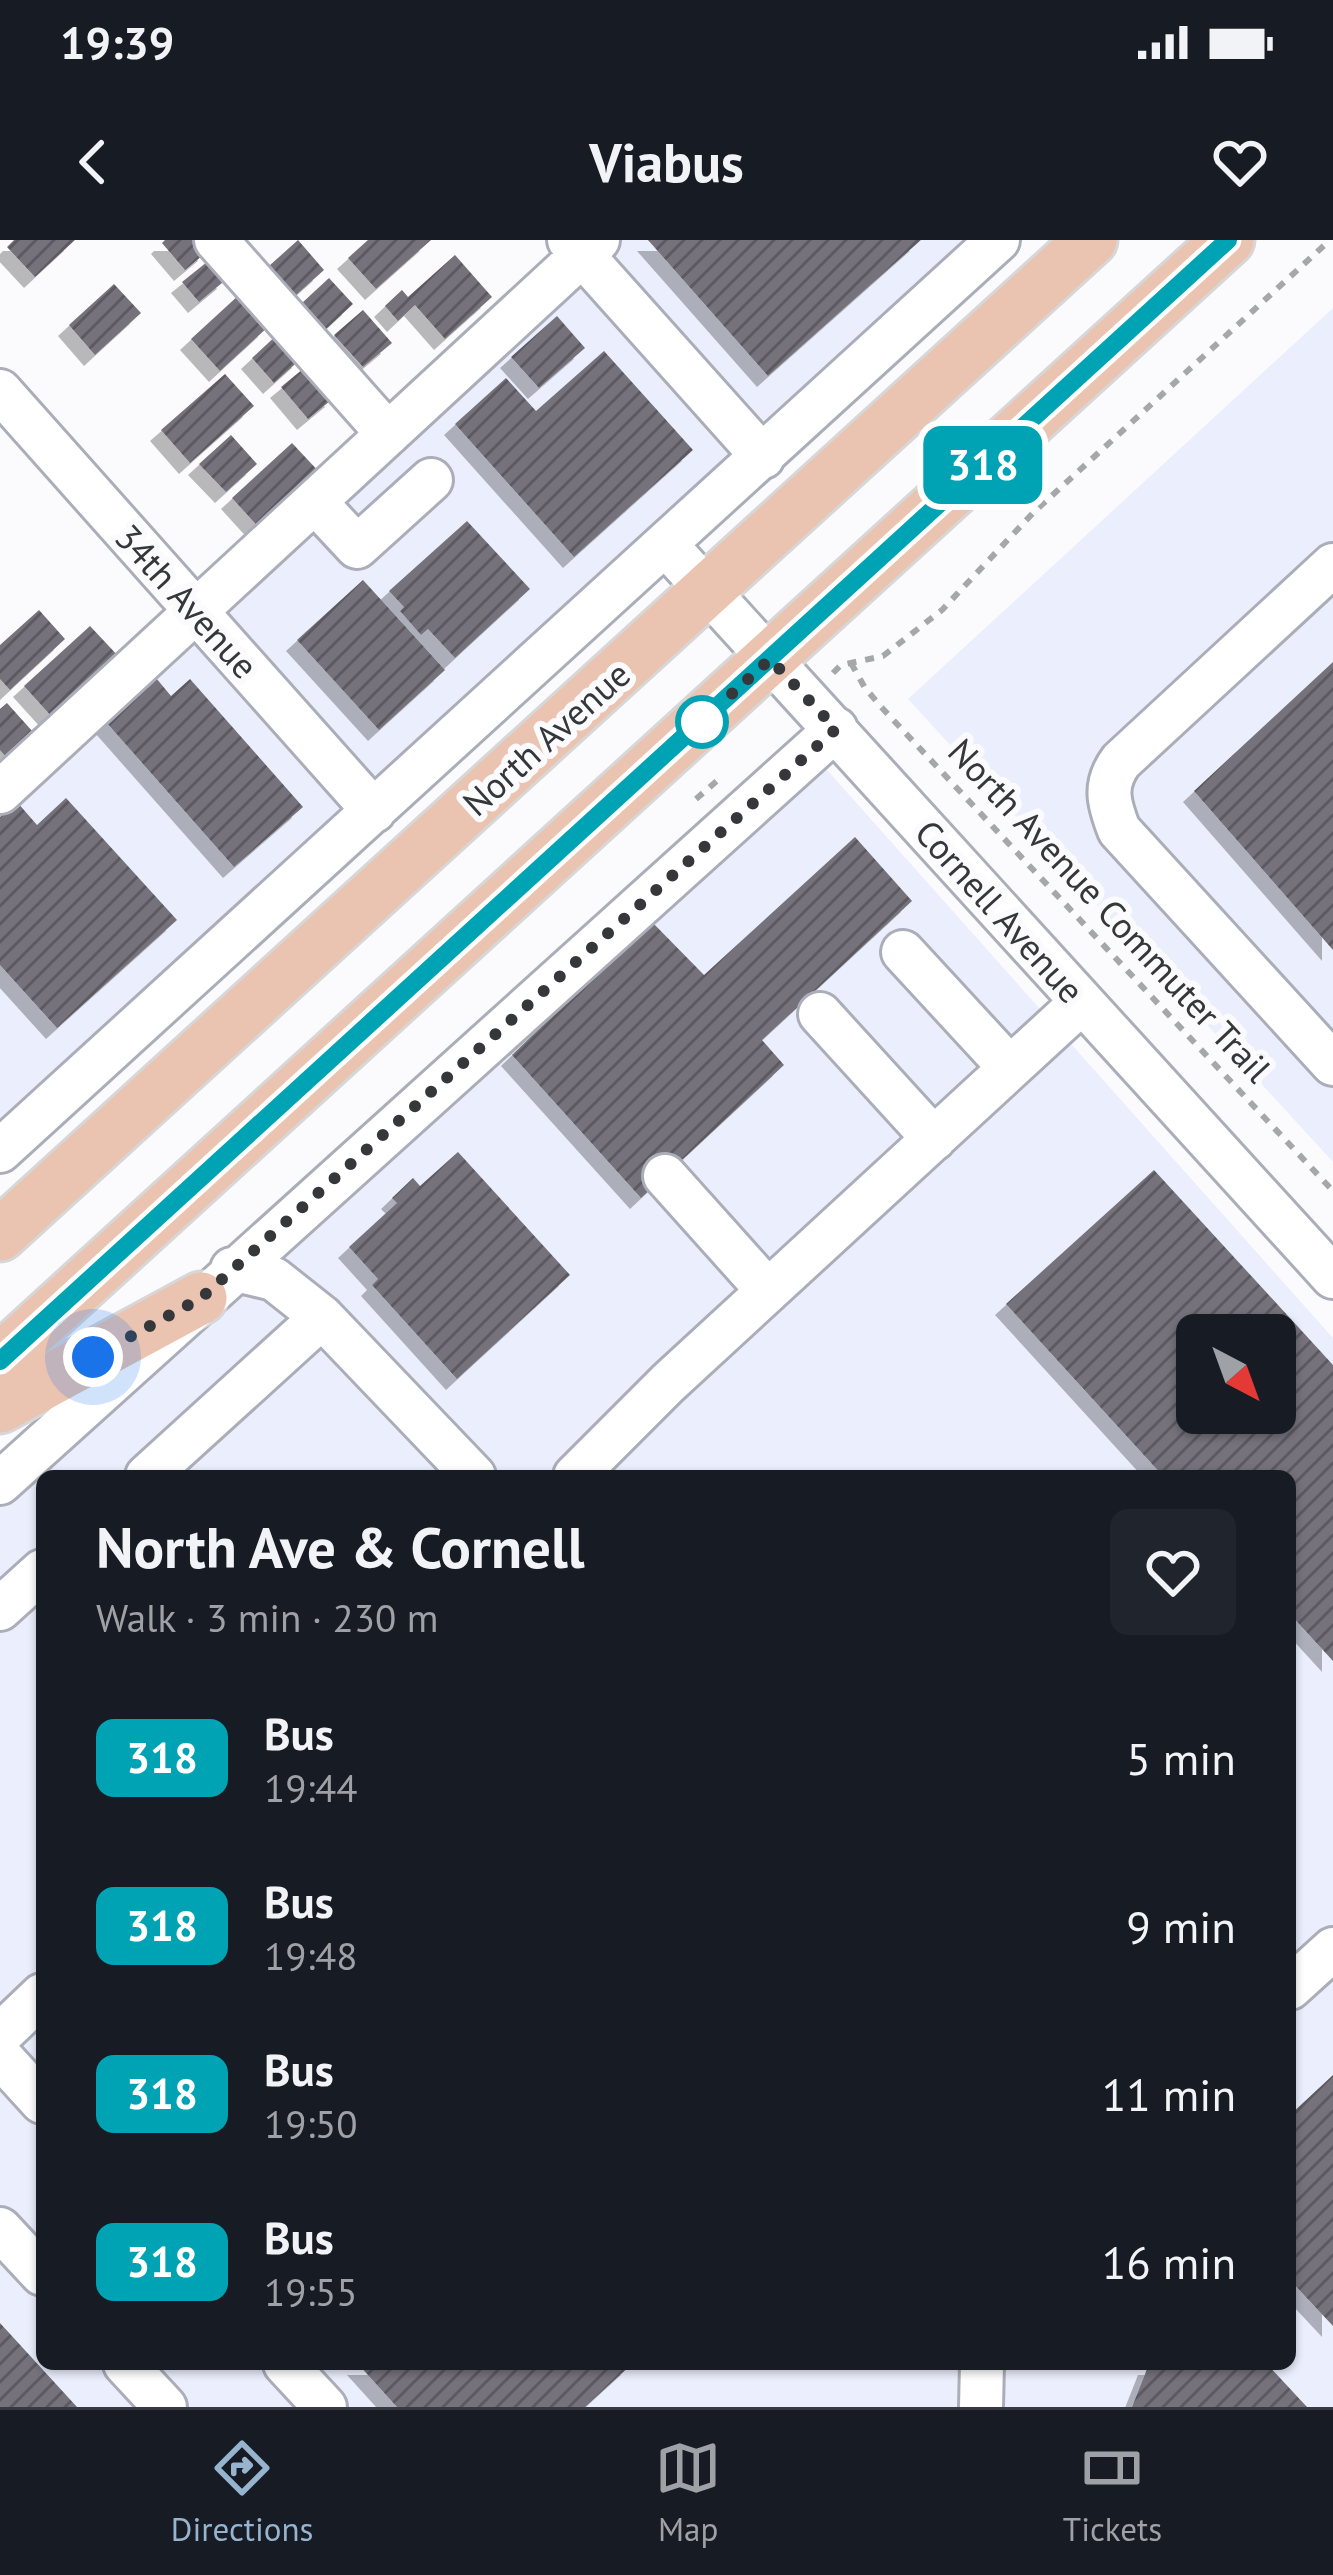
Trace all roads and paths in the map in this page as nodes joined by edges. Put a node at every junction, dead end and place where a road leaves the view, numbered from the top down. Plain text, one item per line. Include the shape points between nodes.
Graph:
1 (216, 240) edge
2 (998, 240) edge
3 (1091, 240) edge
4 (1228, 240) edge
5 (1330, 240) edge
6 (583, 245) edge
7 (0, 391) edge
8 (388, 434) junction
9 (763, 457) junction
10 (431, 480) dead end
11 (316, 502) junction
12 (666, 545) junction
13 (1333, 565) edge
14 (708, 591) junction
15 (196, 611) junction
16 (770, 659) junction
17 (836, 729) junction
18 (0, 792) edge
19 (374, 812) junction
20 (902, 952) dead end
21 (1082, 1002) junction
22 (820, 1014) dead end
23 (1333, 1064) edge
24 (1010, 1068) junction
25 (934, 1138) junction
26 (94, 1149) junction
27 (0, 1151) edge
28 (665, 1176) dead end
29 (0, 1178) edge
30 (1333, 1191) edge
31 (0, 1235) edge
32 (1333, 1277) edge
33 (217, 1284) junction
34 (768, 1291) junction
35 (322, 1316) junction
36 (0, 1360) edge
37 (0, 1407) edge
38 (154, 1470) edge
39 (468, 1470) edge
40 (581, 1470) edge
41 (0, 1483) edge
42 (36, 1576) edge
43 (3, 1602) edge
44 (1333, 1949) edge
45 (1296, 1983) edge
46 (36, 2001) edge
47 (0, 2035) edge
48 (0, 2056) edge
49 (36, 2095) edge
50 (0, 2229) edge
51 (36, 2268) edge
52 (131, 2370) edge
53 (291, 2370) edge
54 (982, 2370) edge
55 (165, 2407) edge
56 (325, 2407) edge
57 (980, 2407) edge

1 - 8 street
2 - 9 street, North Avenue
3 - 14 main road, North Avenue
4 - 16 main road
5 - 30 path, North Avenue Commuter Trail via 1033,513 942,610 883,656 846,664
6 - 8 street
6 - 9 street
7 - 15 street, 34th Avenue
8 - 11 street
9 - 12 street, North Avenue
10 - 11 street via 357,547
11 - 15 street
12 - 14 street, Cornell Avenue
12 - 19 street, North Avenue
13 - 23 street via 1121,761 1108,801 1119,830
14 - 16 street, Cornell Avenue
14 - 26 main road, North Avenue
15 - 18 street
15 - 19 street, 34th Avenue
16 - 17 street, Cornell Avenue
16 - 36 main road
17 - 21 street, Cornell Avenue
17 - 33 street
19 - 27 street, North Avenue
20 - 24 street
21 - 24 street
21 - 32 street, Cornell Avenue
22 - 25 street
24 - 25 street
25 - 34 street
26 - 29 main road via 22,1179
26 - 31 main road, North Avenue
28 - 34 street
33 - 35 street via 274,1279
33 - 37 main road
33 - 41 street
34 - 40 street
35 - 38 street
35 - 39 street
42 - 43 street
44 - 45 street
46 - 47 street
48 - 49 street
50 - 51 street
52 - 55 street
53 - 56 street
54 - 57 street

